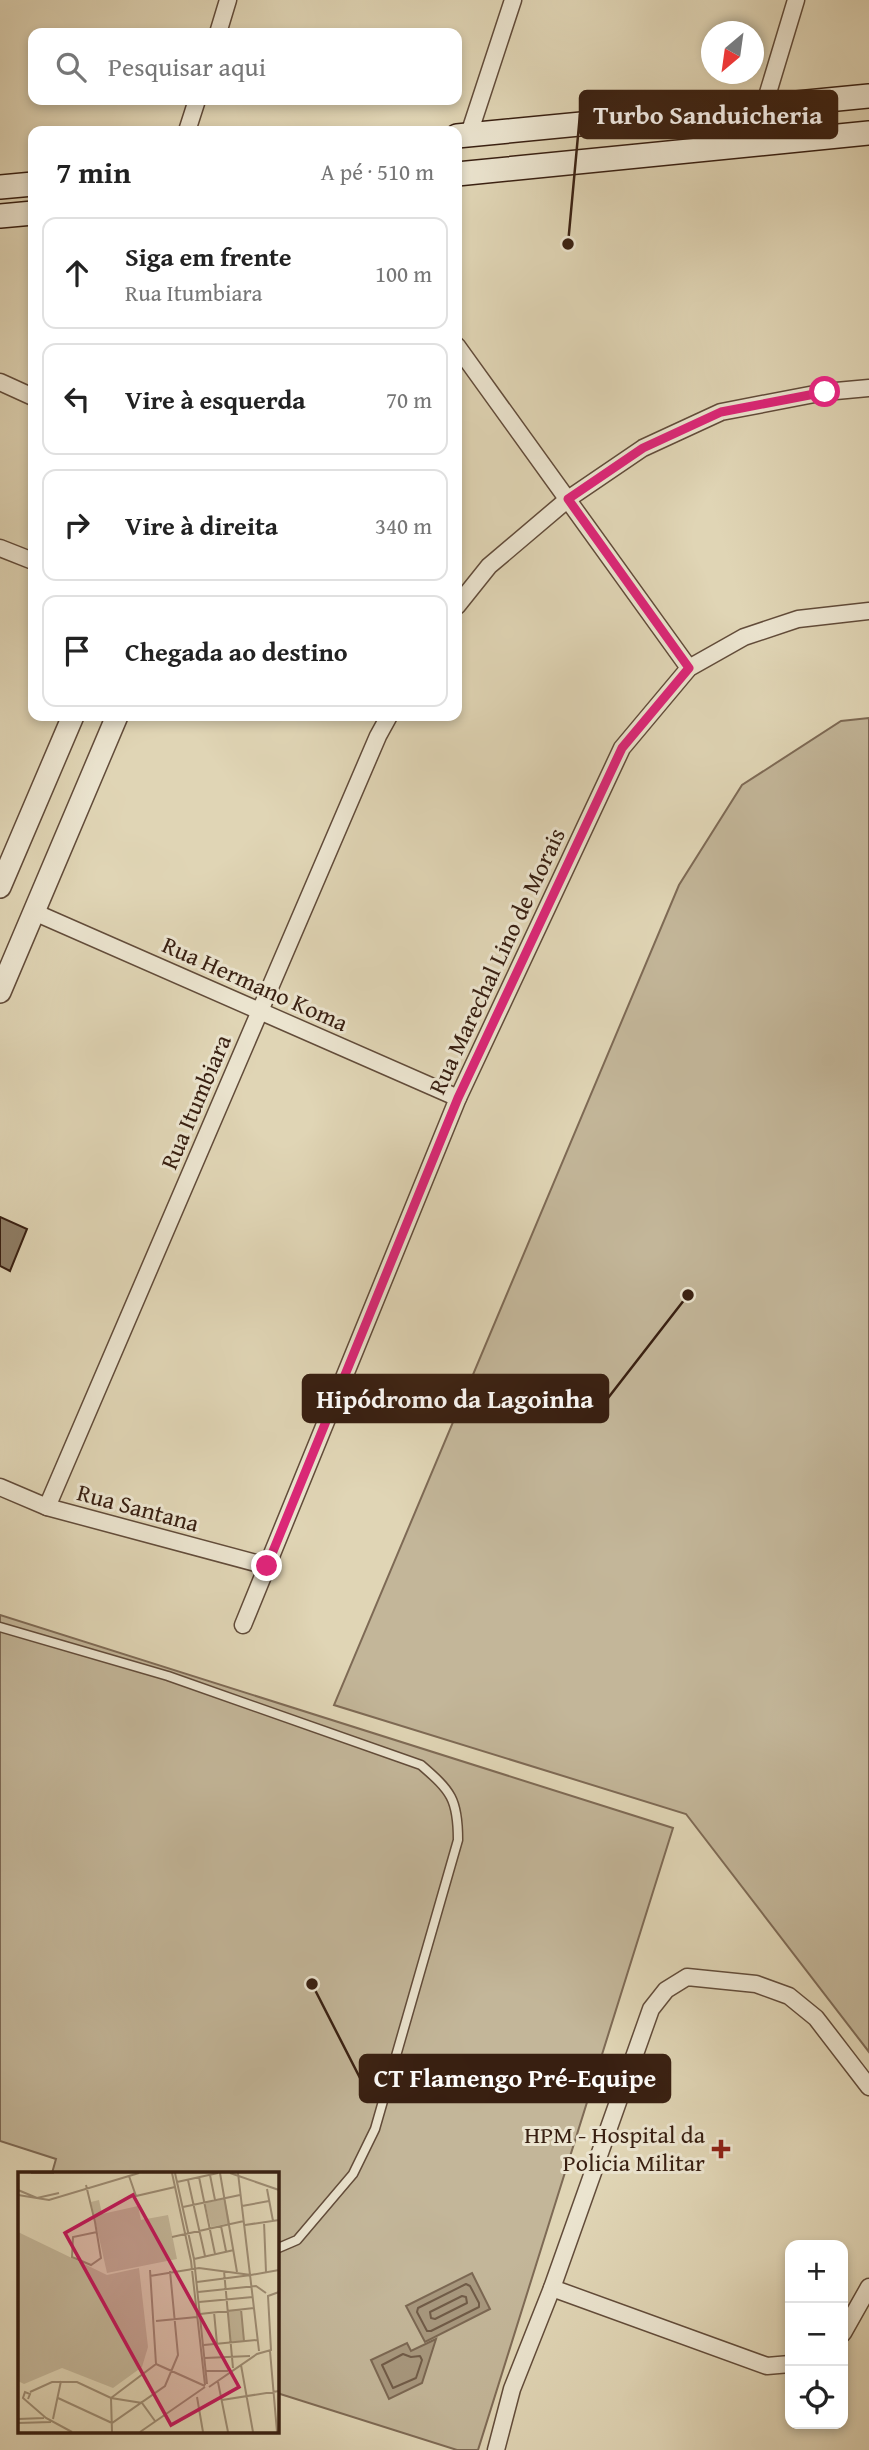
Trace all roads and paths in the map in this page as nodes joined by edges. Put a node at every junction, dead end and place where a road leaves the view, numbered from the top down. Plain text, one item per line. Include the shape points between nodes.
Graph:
1 (228, 0) edge
2 (513, 0) edge
3 (796, 0) edge
4 (220, 28) edge
5 (869, 96) edge
6 (195, 105) edge
7 (764, 106) junction
8 (189, 126) edge
9 (869, 133) edge
10 (463, 135) edge
11 (462, 174) edge
12 (28, 184) edge
13 (0, 187) edge
14 (462, 353) edge
15 (0, 382) edge
16 (869, 388) edge
17 (28, 395) edge
18 (568, 499) junction
19 (0, 548) edge
20 (28, 559) edge
21 (462, 600) edge
22 (869, 611) edge
23 (689, 668) junction
24 (72, 721) edge
25 (115, 721) edge
26 (386, 721) edge
27 (0, 887) edge
28 (34, 912) junction
29 (0, 992) edge
30 (260, 1011) junction
31 (458, 1098) junction
32 (0, 1487) edge
33 (47, 1507) junction
34 (267, 1566) junction
35 (243, 1625) dead end
36 (0, 1628) edge
37 (869, 2087) edge
38 (278, 2248) edge
39 (869, 2287) edge
40 (552, 2288) junction
41 (848, 2324) edge
42 (785, 2364) edge
43 (496, 2450) edge

1 - 4 street
2 - 10 street
3 - 7 street
5 - 7 main road
6 - 8 street
7 - 10 main road
9 - 11 main road
12 - 13 main road
14 - 18 street
15 - 17 street
16 - 18 street via 721,412 643,448
18 - 21 street via 489,566
18 - 23 street
19 - 20 street
22 - 23 street, Rua Marechal Lino de Morais via 798,619 744,637
23 - 31 street, Rua Marechal Lino de Morais via 622,748
24 - 27 street
25 - 28 street
26 - 30 street, Rua Itumbiara
28 - 29 street
28 - 30 street, Rua Hermano Koma
30 - 31 street, Rua Hermano Koma
30 - 33 street, Rua Itumbiara
31 - 34 street, Rua Marechal Lino de Morais
32 - 33 street, Rua Santana
33 - 34 street, Rua Santana
34 - 35 street, Rua Marechal Lino de Morais
36 - 38 lane via 168,1676 421,1765 444,1785 458,1812 458,1840 375,2129 353,2174 297,2240
37 - 40 street via 816,2018 789,1996 756,1984 687,1977 666,1990 650,2008
39 - 41 street
40 - 42 street via 766,2366
40 - 43 street via 512,2389

